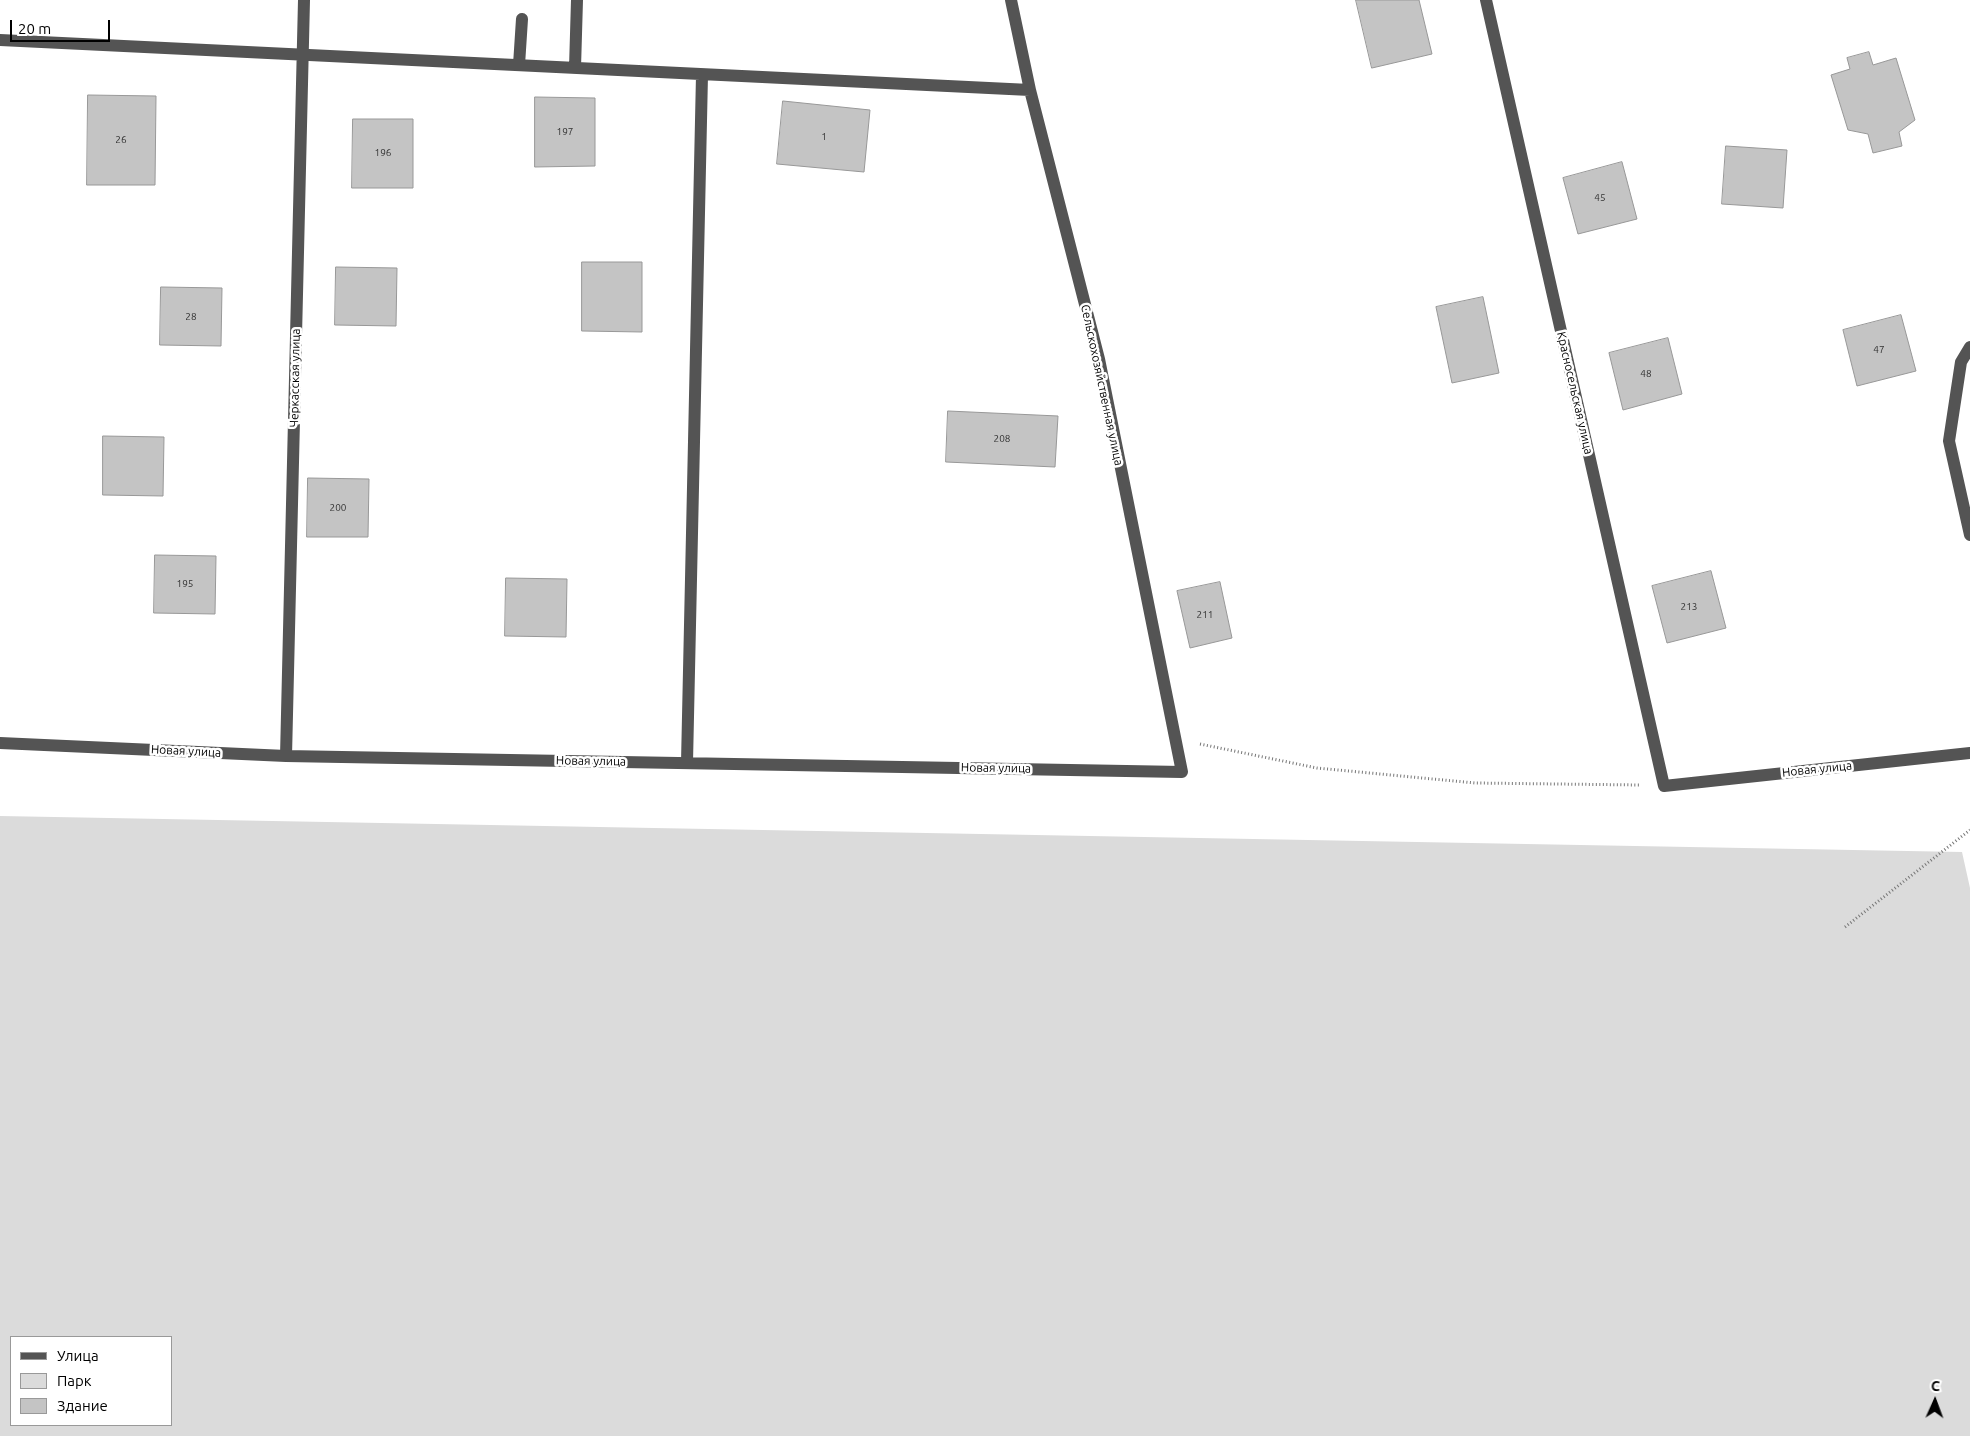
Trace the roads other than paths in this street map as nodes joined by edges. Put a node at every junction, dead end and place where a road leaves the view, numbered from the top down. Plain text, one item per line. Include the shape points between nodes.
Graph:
1 (304, 0) edge
2 (577, 0) edge
3 (1011, 0) edge
4 (1486, 0) edge
5 (522, 19) dead end
6 (0, 40) edge
7 (303, 54) junction
8 (519, 65) junction
9 (575, 68) junction
10 (702, 75) junction
11 (1030, 90) junction
12 (1970, 347) edge
13 (1970, 535) edge
14 (0, 743) edge
15 (1970, 753) edge
16 (286, 756) junction
17 (687, 762) junction
18 (1182, 772) joint
19 (1664, 786) joint

1 - 7 street, Черкасская улица
2 - 9 street
3 - 11 street, Сельскохозяйственная улица
4 - 19 street, Красносельская улица
5 - 8 street
6 - 7 street
7 - 8 street
7 - 16 street, Черкасская улица
8 - 9 street
9 - 10 street
10 - 11 street
10 - 17 street
11 - 18 street, Сельскохозяйственная улица via 1099,359
12 - 13 street via 1961,362 1949,441
14 - 16 street, Новая улица
15 - 19 street, Новая улица
16 - 17 street, Новая улица
17 - 18 street, Новая улица

